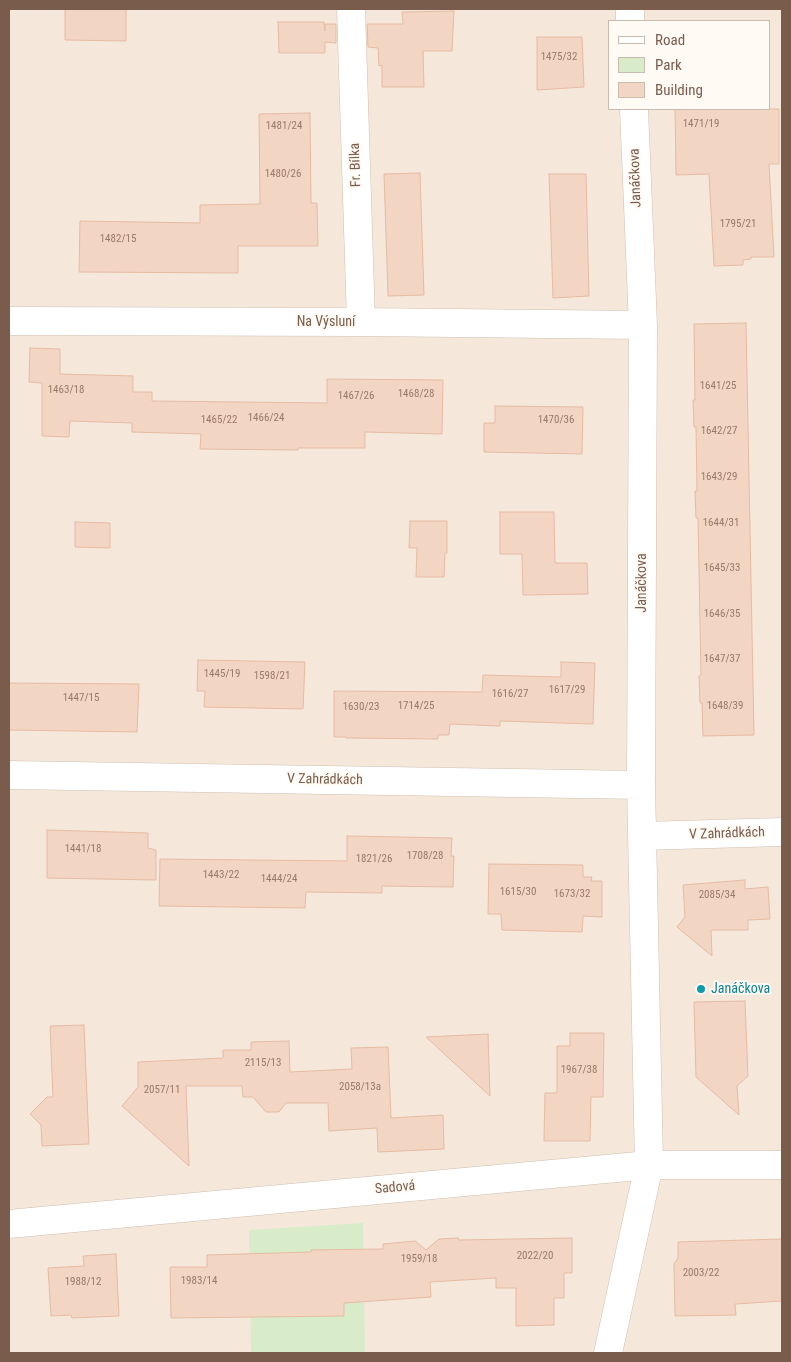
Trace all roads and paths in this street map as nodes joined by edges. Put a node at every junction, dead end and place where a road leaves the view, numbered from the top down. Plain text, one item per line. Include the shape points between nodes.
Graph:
1 (351, 9) edge
2 (634, 110) edge
3 (9, 322) edge
4 (360, 322) junction
5 (643, 325) junction
6 (9, 775) edge
7 (641, 785) junction
8 (782, 832) edge
9 (642, 836) junction
10 (782, 1165) edge
11 (649, 1166) junction
12 (9, 1224) edge
13 (608, 1353) edge

1 - 4 street, Fr. Bílka
2 - 5 street, Janáčkova
3 - 4 street, Na Výsluní
4 - 5 street, Na Výsluní
5 - 7 street, Janáčkova
6 - 7 street, V Zahrádkách
7 - 9 street, Janáčkova
8 - 9 street, V Zahrádkách
9 - 11 street, Janáčkova
10 - 11 street, Sadová
11 - 12 street, Sadová
11 - 13 street, Janáčkova

